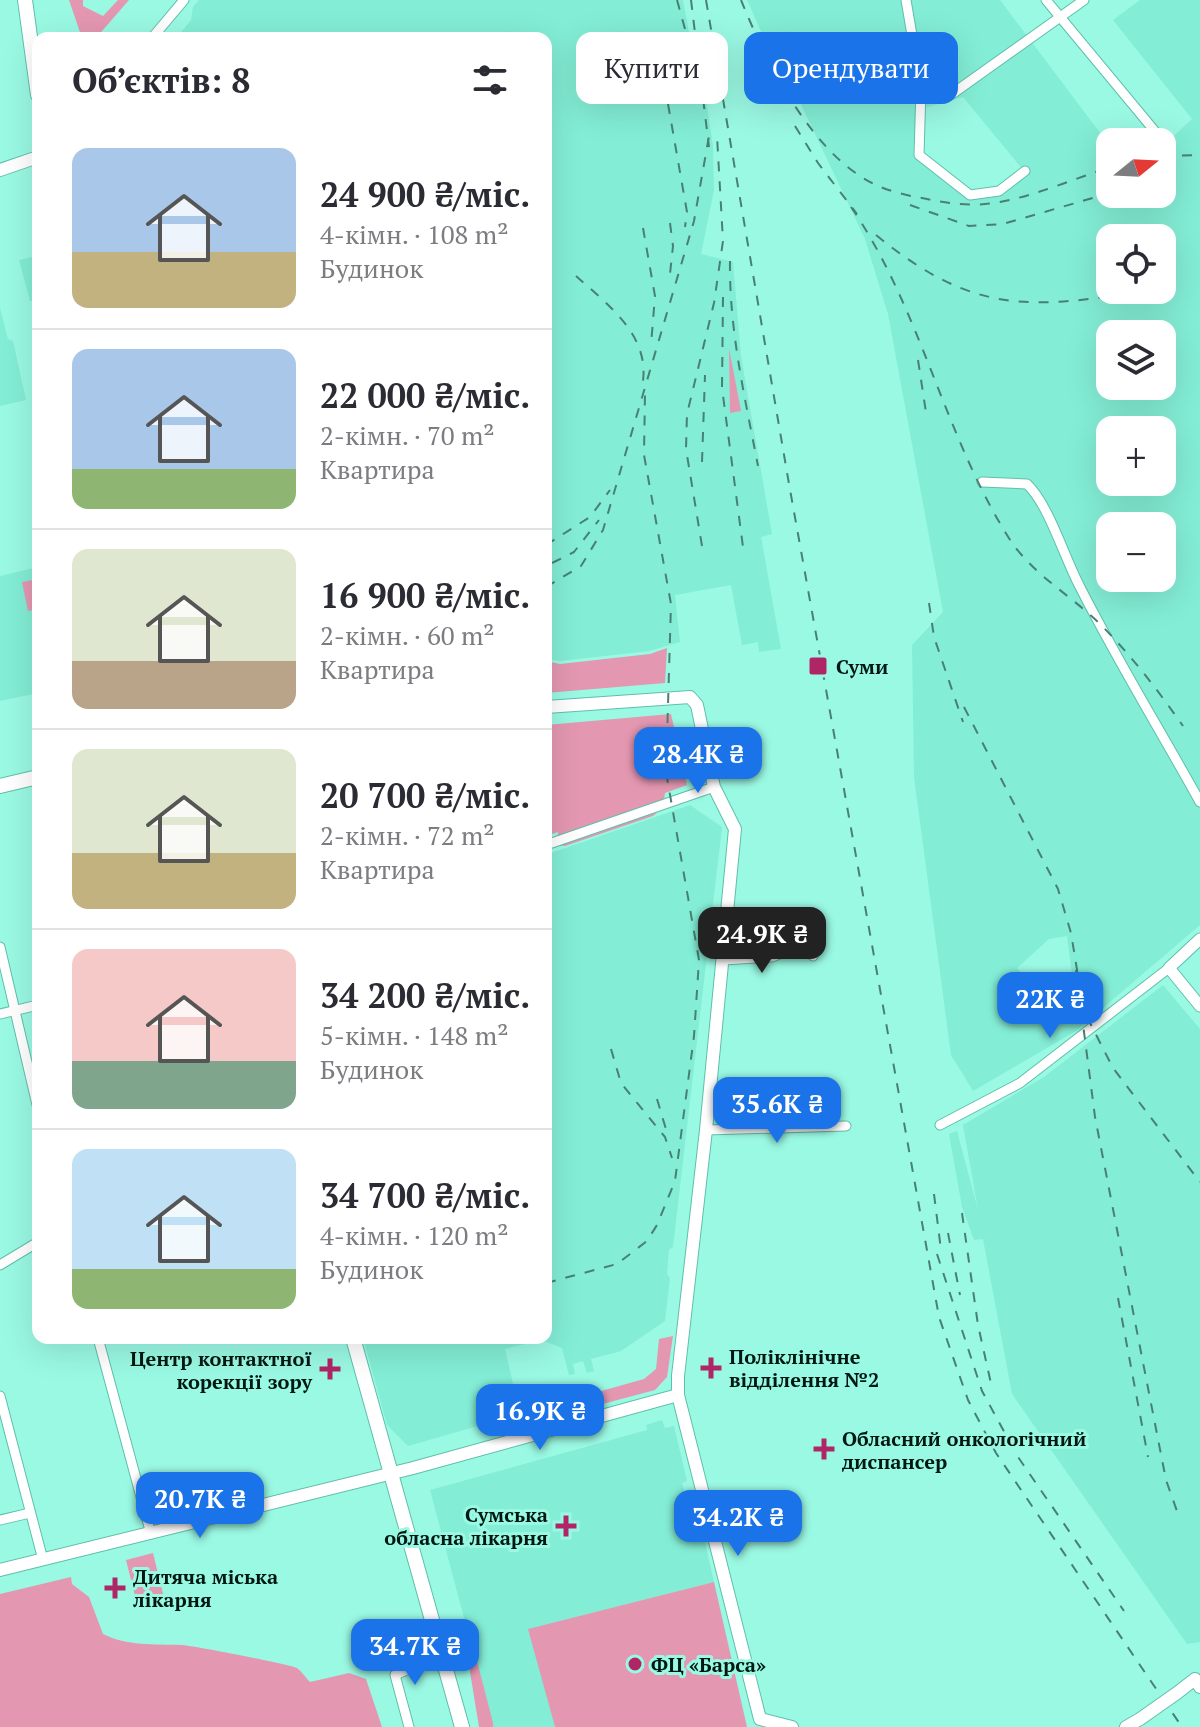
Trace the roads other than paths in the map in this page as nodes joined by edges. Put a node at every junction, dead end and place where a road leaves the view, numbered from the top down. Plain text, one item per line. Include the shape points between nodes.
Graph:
1 (25, 0) edge
2 (184, 0) edge
3 (906, 0) edge
4 (1046, 0) edge
5 (1084, 0) edge
6 (1059, 17) junction
7 (157, 32) edge
8 (32, 51) edge
9 (958, 90) edge
10 (1152, 128) edge
11 (32, 159) edge
12 (0, 170) edge
13 (1025, 171) dead end
14 (982, 482) dead end
15 (552, 707) edge
16 (32, 778) edge
17 (0, 786) edge
18 (714, 787) junction
19 (1200, 802) edge
20 (552, 843) edge
21 (1200, 939) edge
22 (0, 947) edge
23 (813, 956) dead end
24 (723, 960) junction
25 (1169, 968) junction
26 (1200, 1006) edge
27 (32, 1007) edge
28 (15, 1011) junction
29 (0, 1014) edge
30 (32, 1083) edge
31 (940, 1125) dead end
32 (846, 1126) dead end
33 (706, 1130) junction
34 (32, 1246) edge
35 (0, 1265) edge
36 (100, 1344) edge
37 (355, 1344) edge
38 (678, 1395) junction
39 (0, 1396) edge
40 (392, 1473) junction
41 (30, 1513) junction
42 (0, 1520) edge
43 (151, 1534) junction
44 (43, 1560) junction
45 (0, 1570) edge
46 (442, 1655) junction
47 (1198, 1680) edge
48 (761, 1723) edge
49 (409, 1727) edge
50 (462, 1727) edge
51 (792, 1727) edge
52 (1126, 1727) edge

1 - 8 main road
2 - 7 street
3 - 13 street via 921,88 919,155 970,195 999,191
4 - 6 street
5 - 6 street
6 - 9 street
6 - 10 street
11 - 12 main road
14 - 19 street via 1027,484 1041,499 1097,622
15 - 18 main road via 685,696 697,705
16 - 17 main road
18 - 20 street
18 - 24 main road via 735,829
21 - 25 street
22 - 28 street
23 - 24 street via 810,942 772,957
24 - 33 main road
25 - 26 street
25 - 31 street via 1020,1083
27 - 28 street
28 - 29 street
28 - 30 street
32 - 33 street
33 - 38 main road
34 - 35 street
36 - 43 street
37 - 40 main road
38 - 40 main road
38 - 48 main road
39 - 41 street
40 - 43 main road
40 - 46 main road
41 - 42 street
41 - 44 street
43 - 44 main road
44 - 45 main road
46 - 49 street via 395,1675
46 - 50 main road
47 - 52 main road, bridge
48 - 51 main road

